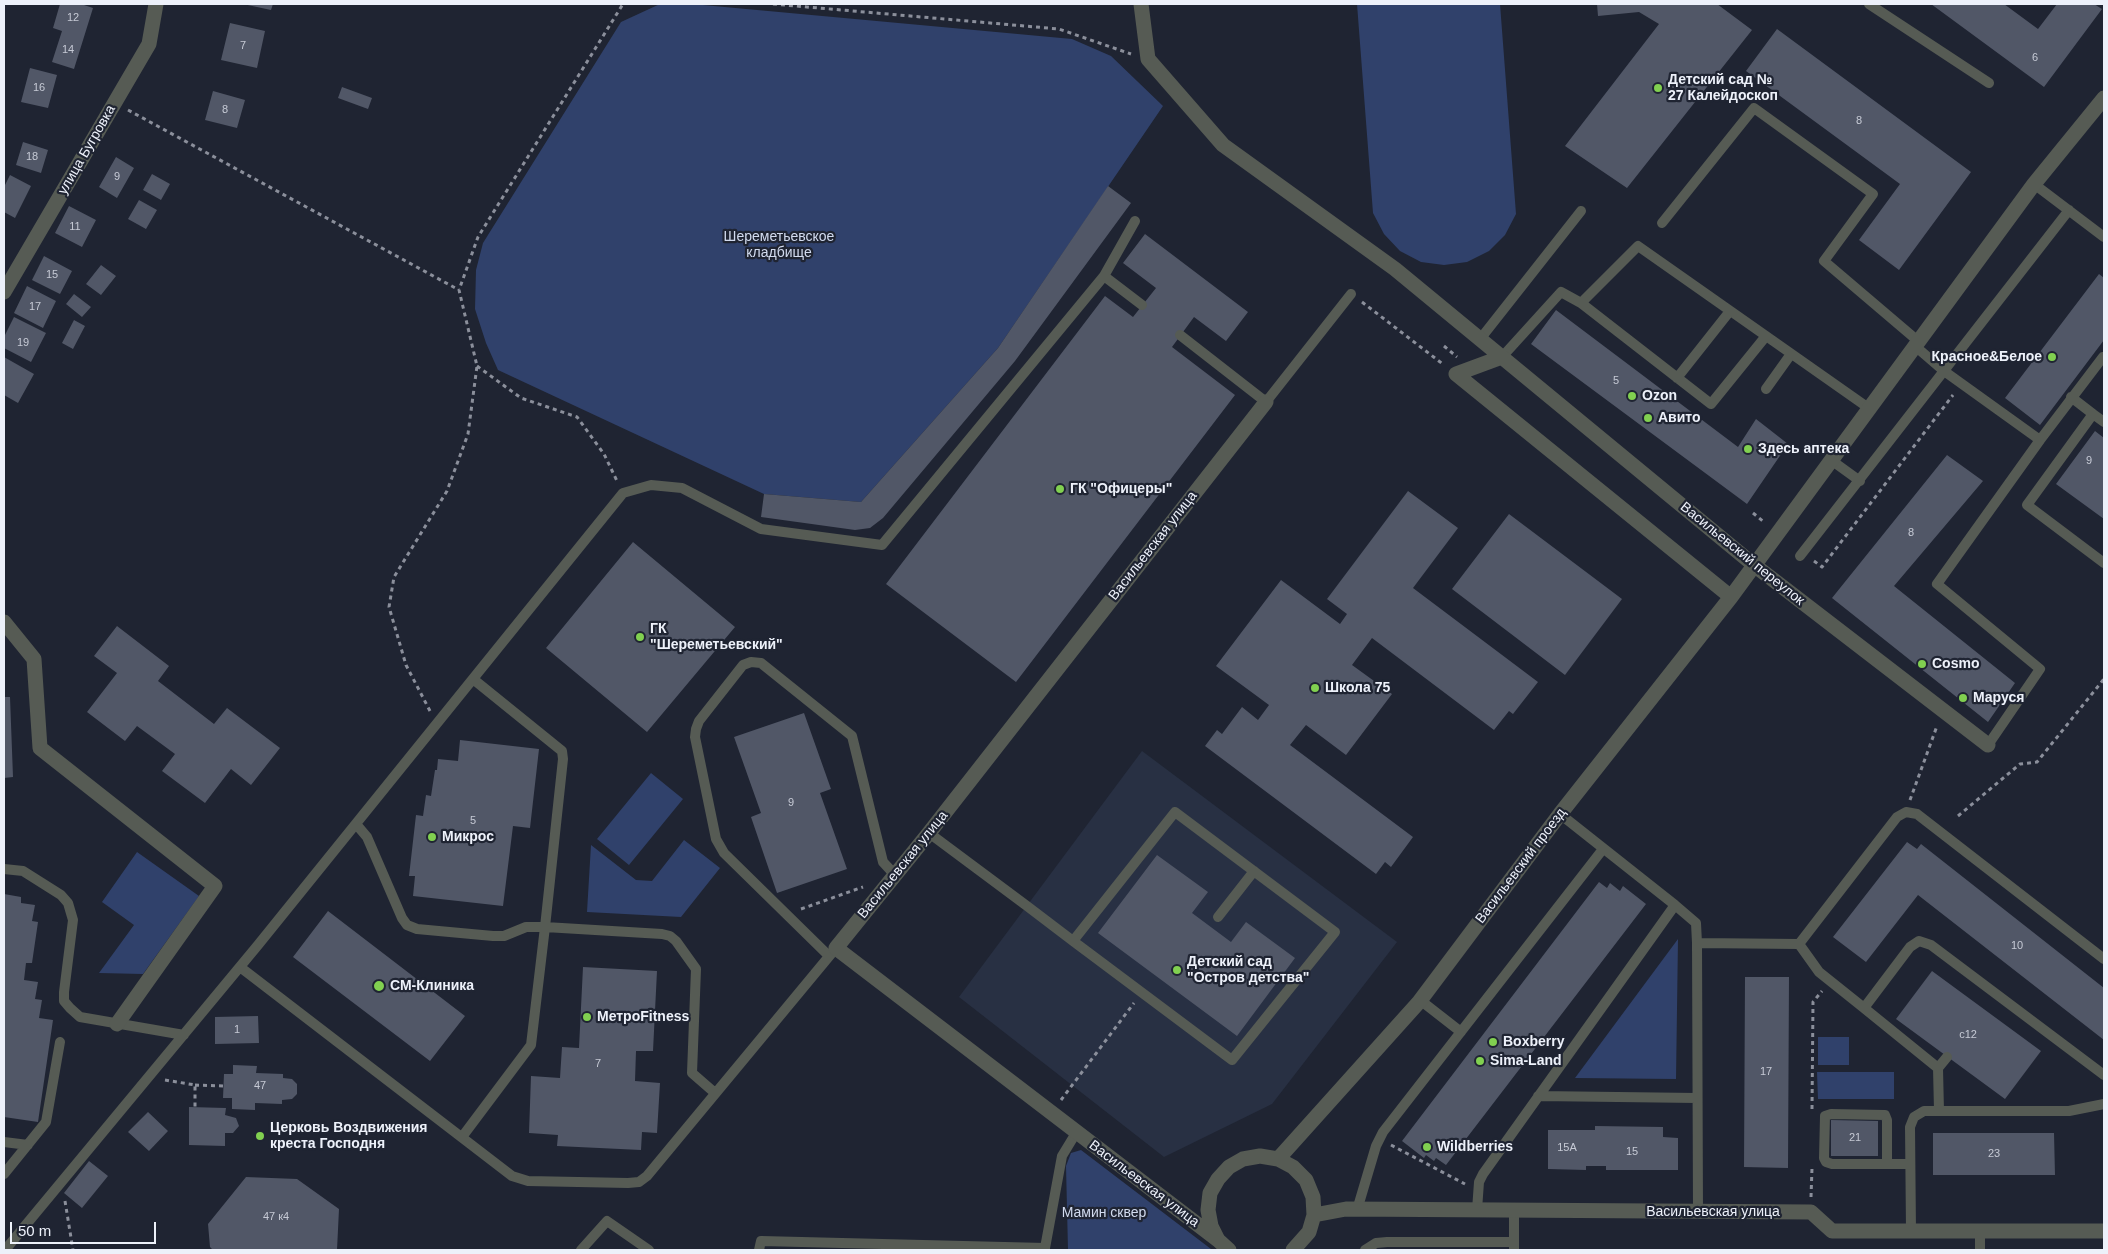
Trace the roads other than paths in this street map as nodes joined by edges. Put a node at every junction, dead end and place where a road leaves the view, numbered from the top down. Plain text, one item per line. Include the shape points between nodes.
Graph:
1 (156, 4) edge
2 (1141, 4) edge
3 (1869, 4) edge
4 (1989, 83) dead end
5 (2104, 98) edge
6 (2034, 184) junction
7 (2069, 210) junction
8 (1581, 211) dead end
9 (1135, 221) dead end
10 (1662, 223) dead end
11 (2104, 237) edge
12 (1104, 276) junction
13 (4, 292) edge
14 (1351, 294) road end
15 (1581, 303) junction
16 (1142, 305) dead end
17 (1730, 310) junction
18 (1180, 335) dead end
19 (1766, 336) junction
20 (1481, 338) junction
21 (1917, 343) junction
22 (1792, 354) junction
23 (1502, 357) junction
24 (2104, 358) edge
25 (1944, 371) junction
26 (1677, 378) junction
27 (1766, 389) dead end
28 (2072, 397) junction
29 (1266, 402) junction
30 (1870, 408) junction
31 (2093, 414) junction
32 (2104, 422) edge
33 (2040, 440) junction
34 (1831, 460) junction
35 (1860, 481) junction
36 (1801, 554) road end
37 (2104, 562) edge
38 (1754, 565) junction
39 (1731, 597) junction
40 (4, 622) edge
41 (473, 679) junction
42 (1988, 744) joint
43 (1560, 814) junction
44 (356, 824) junction
45 (929, 833) junction
46 (1603, 849) junction
47 (4, 869) edge
48 (1254, 871) junction
49 (895, 875) junction
50 (1675, 904) junction
51 (1218, 917) dead end
52 (545, 927) junction
53 (1073, 941) junction
54 (1697, 943) junction
55 (1799, 944) junction
56 (832, 952) junction
57 (2104, 960) edge
58 (240, 967) junction
59 (1420, 1000) junction
60 (1864, 1008) junction
61 (117, 1024) junction
62 (1461, 1032) junction
63 (184, 1036) junction
64 (60, 1042) dead end
65 (1947, 1057) dead end
66 (1938, 1068) junction
67 (2104, 1075) edge
68 (715, 1093) junction
69 (1538, 1096) junction
70 (1697, 1098) junction
71 (2104, 1104) edge
72 (1938, 1111) junction
73 (1076, 1133) junction
74 (462, 1137) junction
75 (4, 1142) edge
76 (28, 1145) junction
77 (1278, 1159) junction
78 (1887, 1164) junction
79 (1910, 1164) junction
80 (4, 1174) edge
81 (1357, 1210) junction
82 (1477, 1210) junction
83 (1514, 1210) junction
84 (1698, 1212) junction
85 (1314, 1215) junction
86 (1911, 1231) junction
87 (1980, 1231) junction
88 (2104, 1231) edge
89 (1223, 1245) edge
90 (1514, 1246) edge
91 (5, 1250) edge
92 (581, 1250) edge
93 (649, 1250) edge
94 (760, 1250) edge
95 (1293, 1250) edge
96 (1365, 1250) edge
97 (1980, 1250) edge

1 - 13 street, улица Бугровка via 149,44
2 - 20 street, Васильевский переулок via 1148,60 1223,145 1395,269
3 - 4 lane
5 - 6 street, Васильевский проезд
6 - 7 lane
6 - 21 street, Васильевский проезд
7 - 11 lane
7 - 25 lane
8 - 20 lane
9 - 12 lane
10 - 21 lane via 1754,108 1873,194 1824,261
12 - 16 lane
12 - 41 lane via 882,545 761,529 682,488 651,485 623,493
14 - 29 lane
15 - 17 lane via 1638,246
15 - 23 lane via 1560,292
15 - 26 lane
17 - 19 lane
17 - 26 lane
18 - 29 lane
19 - 22 lane
19 - 26 lane via 1710,404
20 - 23 street, Васильевский переулок
21 - 25 lane
21 - 30 street, Васильевский проезд
22 - 27 lane
22 - 30 lane
23 - 38 street, Васильевский переулок
23 - 39 street via 1456,374
24 - 28 lane
25 - 33 lane
25 - 35 lane
28 - 31 lane
28 - 33 lane
29 - 45 street, Васильевская улица
30 - 34 street, Васильевский проезд
31 - 32 lane
31 - 37 lane via 2028,505
33 - 42 lane via 1937,584 2040,669
34 - 35 lane
34 - 38 street, Васильевский проезд
35 - 36 lane
38 - 39 street, Васильевский проезд
38 - 42 street, Васильевский переулок
39 - 43 street, Васильевский проезд
40 - 61 street via 34,659 40,748 215,886
41 - 44 lane
41 - 52 lane via 562,751
43 - 46 lane
43 - 59 street, Васильевский проезд
44 - 52 lane via 367,837 407,925 417,929 493,936 504,936 526,927
44 - 58 lane
45 - 49 street, Васильевская улица
45 - 53 lane
46 - 50 lane
46 - 62 lane
47 - 61 lane via 23,871 65,898 73,920 64,1001 80,1017
48 - 51 lane
48 - 53 lane via 1175,812
48 - 53 lane via 1335,932 1232,1060
49 - 56 street, Васильевская улица
49 - 56 lane via 883,862 852,736 761,663 743,665 699,721 695,737 719,846 786,915
50 - 54 lane via 1696,924
50 - 69 lane
52 - 68 lane via 662,934 676,941 694,965 696,974 692,1073
52 - 74 lane via 531,1045
54 - 55 lane
54 - 70 lane
55 - 57 lane via 1897,817 1906,812 1917,814
55 - 60 lane via 1818,972
56 - 68 lane
56 - 73 street, Васильевская улица
58 - 63 lane
58 - 74 lane
59 - 62 lane
59 - 77 street, Васильевский проезд
60 - 66 lane
60 - 67 lane via 1910,947 1919,941 1931,945
61 - 63 lane
62 - 81 lane via 1379,1139
63 - 91 lane
64 - 76 lane via 46,1122
65 - 66 lane
66 - 72 lane
68 - 74 lane via 639,1182 520,1180
69 - 70 lane
69 - 82 lane via 1483,1174
70 - 84 lane
71 - 72 lane via 2069,1111
72 - 79 lane via 1924,1111 1914,1117 1910,1127
73 - 89 street, Васильевская улица
73 - 94 lane via 1062,1156 1045,1248 761,1240
75 - 76 lane
76 - 80 lane
77 - 85 street via 1294,1167 1306,1180 1313,1197
77 - 89 street via 1260,1156 1243,1159 1218,1178 1210,1193 1208,1210 1211,1226
78 - 78 lane via 1885,1116 1825,1116 1826,1162
78 - 79 lane
79 - 86 lane
81 - 82 street, Васильевская улица
81 - 85 street, Васильевская улица
82 - 83 street, Васильевская улица
83 - 84 street, Васильевская улица
83 - 90 lane
84 - 86 street, Васильевская улица via 1811,1212 1832,1231
85 - 95 street via 1309,1232
86 - 87 street
87 - 88 street
87 - 97 lane
90 - 96 lane via 1387,1242 1376,1243
92 - 93 lane via 607,1221

